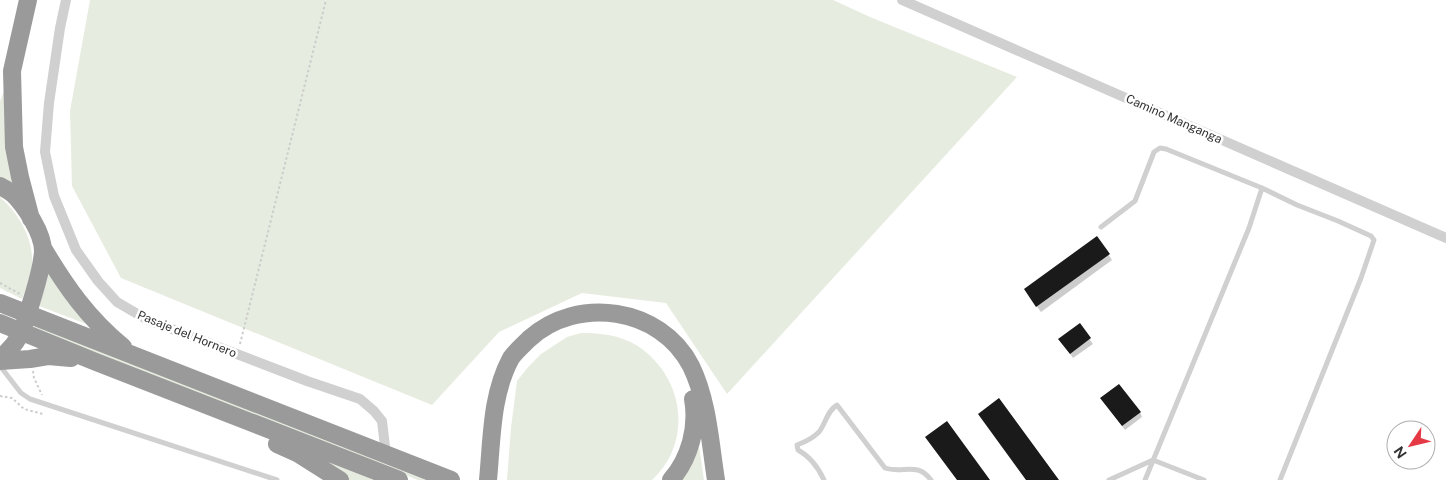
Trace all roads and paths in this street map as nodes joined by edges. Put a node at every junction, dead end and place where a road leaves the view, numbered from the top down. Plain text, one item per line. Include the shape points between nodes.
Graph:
1 (28, 0) edge
2 (66, 0) edge
3 (326, 0) edge
4 (902, 0) edge
5 (12, 71) junction
6 (0, 86) edge
7 (0, 186) edge
8 (1262, 188) junction
9 (31, 219) junction
10 (1101, 227) dead end
11 (1446, 238) edge
12 (43, 248) junction
13 (0, 303) edge
14 (28, 314) junction
15 (0, 323) edge
16 (23, 332) junction
17 (131, 354) junction
18 (238, 354) junction
19 (0, 360) edge
20 (96, 362) junction
21 (0, 366) edge
22 (510, 375) junction
23 (249, 421) junction
24 (386, 455) junction
25 (1153, 460) junction
26 (276, 480) edge
27 (340, 480) edge
28 (399, 480) edge
29 (451, 480) edge
30 (488, 480) edge
31 (498, 480) edge
32 (671, 480) edge
33 (716, 480) edge
34 (824, 480) edge
35 (931, 480) edge
36 (1109, 480) edge
37 (1145, 480) edge
38 (1204, 480) edge
39 (1280, 480) edge

1 - 5 highway
2 - 18 street, Pasaje del Hornero via 49,103 45,152 54,196 76,250 117,302 146,319
3 - 18 path
4 - 11 street, Camino Manganga
5 - 6 highway
5 - 9 highway via 14,146
7 - 9 highway via 12,194
8 - 10 lane via 1160,148 1154,152 1135,201
8 - 25 lane via 1249,228
8 - 39 lane via 1372,236 1374,240
9 - 12 highway
12 - 14 highway via 39,277
12 - 17 highway via 76,299
13 - 14 highway
14 - 16 highway
14 - 17 highway
15 - 16 highway
16 - 19 highway
16 - 20 highway
17 - 24 highway
18 - 24 street, Pasaje del Hornero via 360,399 382,421
19 - 20 highway via 48,356
20 - 23 highway
21 - 26 lane via 21,393 30,399
22 - 30 highway via 497,394
22 - 31 highway
22 - 32 highway via 542,342 576,325 609,320 635,325 657,338 676,358 694,401 692,440 685,459
22 - 33 highway via 512,357 522,345 537,332 572,315 609,312 648,323 678,346 690,365 705,405
23 - 27 highway via 261,437 297,453
23 - 28 highway
24 - 29 highway
25 - 36 lane
25 - 37 lane
25 - 38 lane
34 - 35 lane via 818,467 798,450 798,445 819,432 831,408 837,405 885,468 919,469

